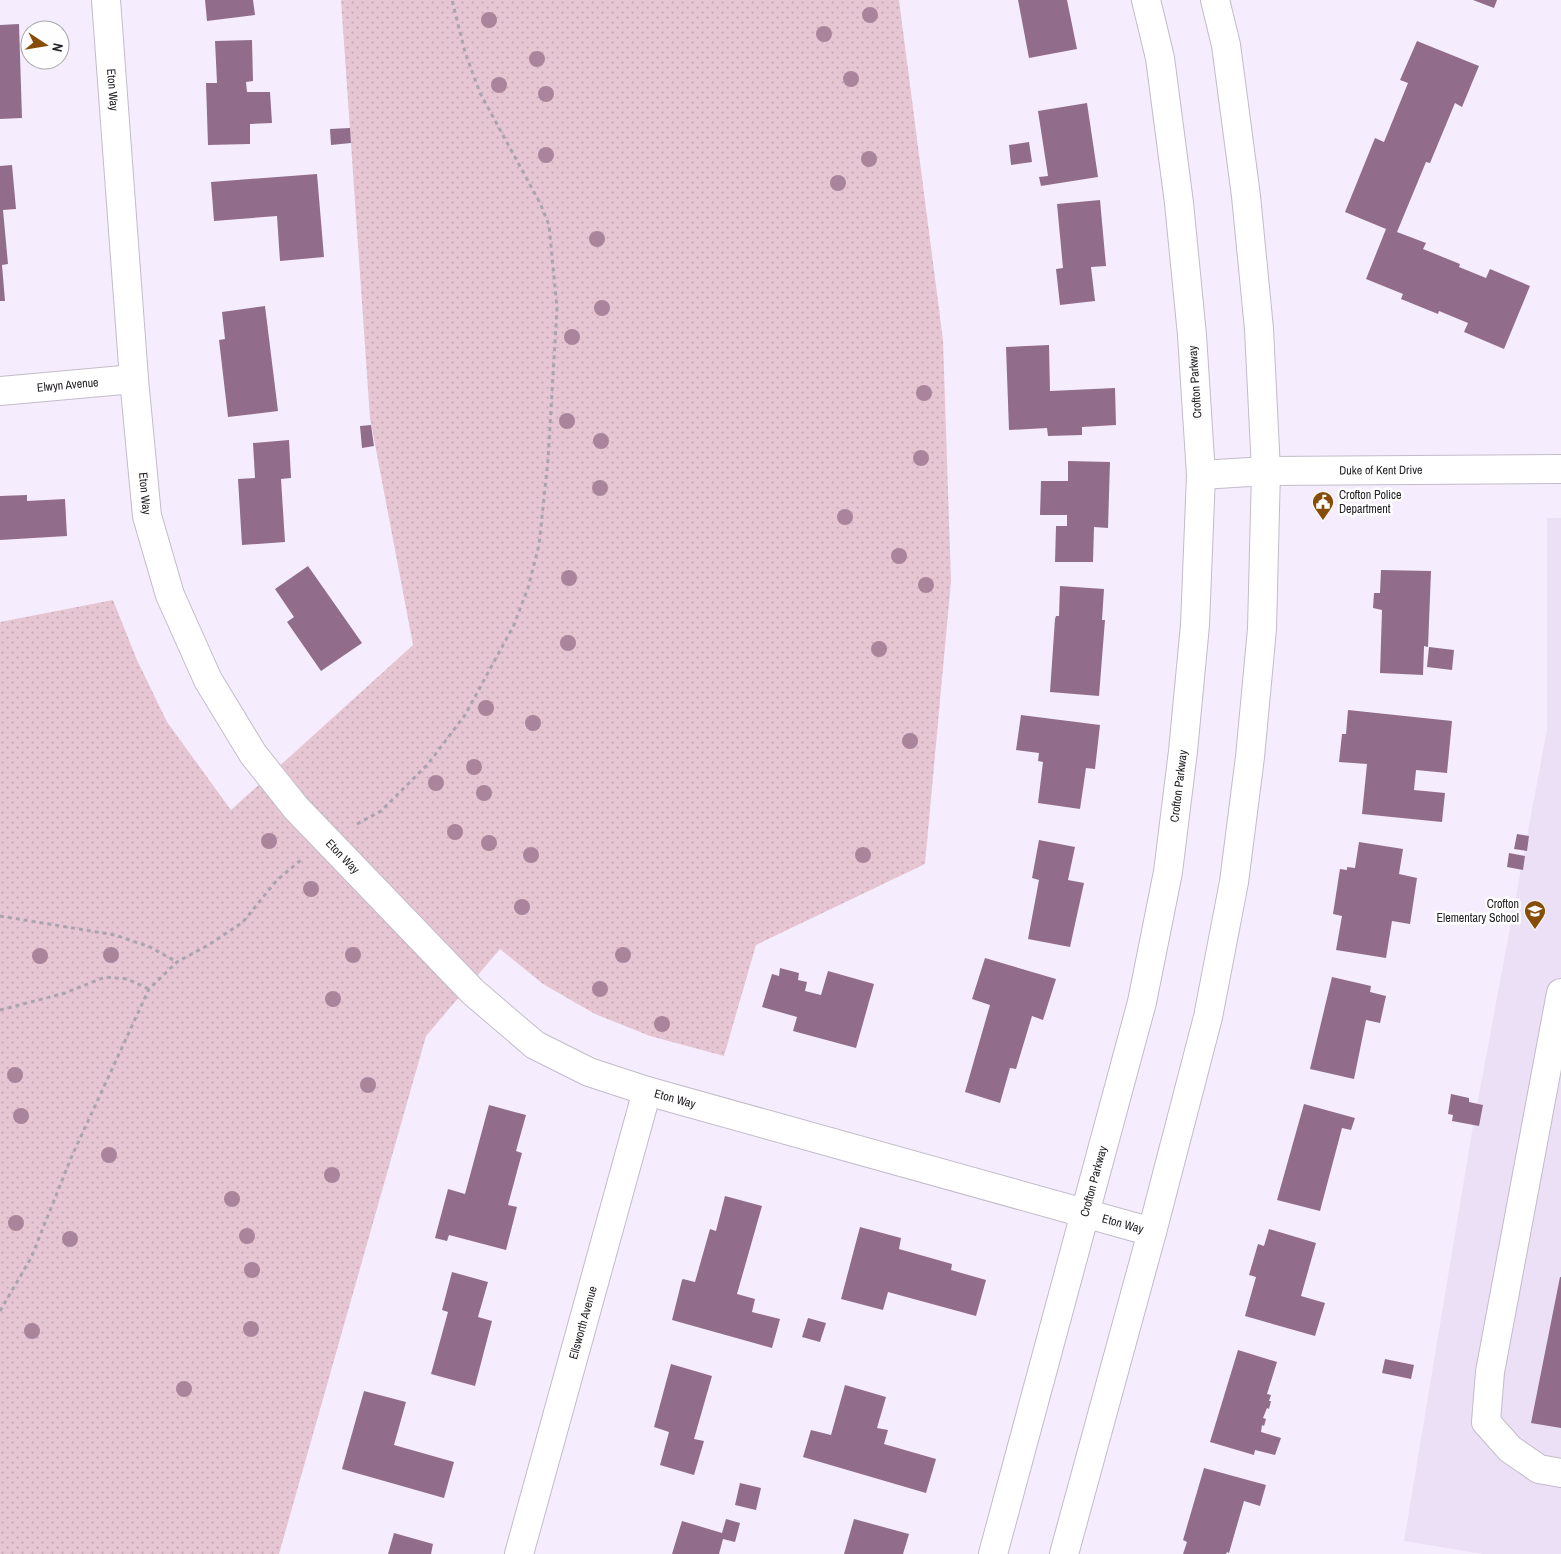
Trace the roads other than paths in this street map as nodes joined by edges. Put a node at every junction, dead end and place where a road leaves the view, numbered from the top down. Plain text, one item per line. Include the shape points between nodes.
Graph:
1 (106, 0) edge
2 (1146, 0) edge
3 (1215, 0) edge
4 (134, 379) junction
5 (0, 390) edge
6 (1561, 468) edge
7 (1266, 471) junction
8 (1201, 475) junction
9 (1561, 993) edge
10 (647, 1091) junction
11 (1086, 1213) junction
12 (1152, 1232) junction
13 (1561, 1473) edge
14 (519, 1554) edge
15 (994, 1554) edge
16 (1064, 1554) edge

1 - 4 street, Eton Way
2 - 8 street, Crofton Parkway via 1160,58 1180,204
3 - 7 street via 1226,45 1246,196 1259,329
4 - 5 street, Elwyn Avenue
4 - 10 street, Eton Way via 147,516 170,595 208,680 253,754 296,808 473,992 535,1045 589,1072
6 - 7 street, Duke of Kent Drive
7 - 8 street, Duke of Kent Drive
7 - 12 street via 1262,629 1234,882 1208,1017
8 - 11 street, Crofton Parkway via 1195,625 1168,872 1142,1002
9 - 13 street via 1490,1372 1486,1422 1510,1449 1539,1469
10 - 11 street, Eton Way
10 - 14 street, Ellsworth Avenue
11 - 12 street, Eton Way
11 - 15 street, Crofton Parkway
12 - 16 street

